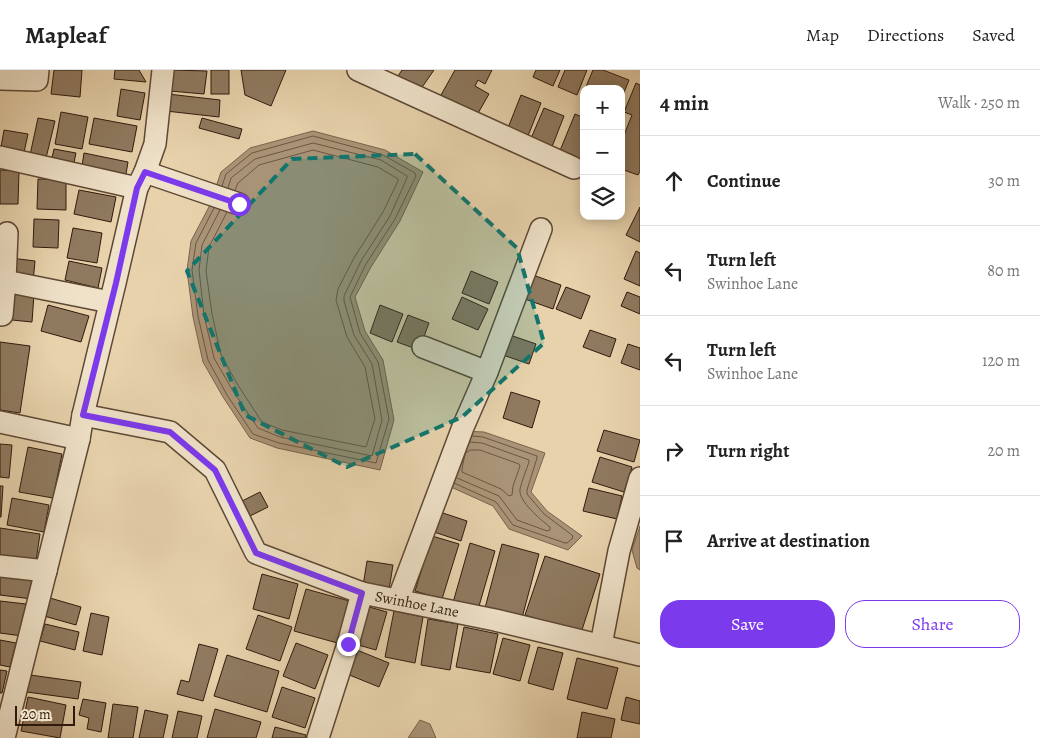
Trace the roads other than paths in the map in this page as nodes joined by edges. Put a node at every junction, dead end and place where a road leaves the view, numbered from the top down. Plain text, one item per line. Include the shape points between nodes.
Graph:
1 (38, 70) edge
2 (163, 70) edge
3 (358, 70) edge
4 (391, 77) edge
5 (0, 79) edge
6 (0, 157) edge
7 (574, 168) dead end
8 (141, 180) junction
9 (239, 204) dead end
10 (541, 229) dead end
11 (7, 233) dead end
12 (4, 281) junction
13 (110, 302) junction
14 (2, 315) dead end
15 (423, 347) dead end
16 (487, 372) junction
17 (83, 415) junction
18 (0, 422) edge
19 (79, 439) junction
20 (640, 478) edge
21 (0, 566) edge
22 (46, 571) junction
23 (362, 593) junction
24 (398, 600) junction
25 (601, 645) junction
26 (640, 655) edge
27 (7, 699) edge
28 (8, 737) edge
29 (318, 738) edge

1 - 5 street via 37,80
2 - 8 street via 155,144
3 - 4 street
4 - 7 street
6 - 8 street
8 - 9 street
8 - 13 street
10 - 16 street
11 - 12 street
12 - 13 street
12 - 14 street
13 - 17 street
15 - 16 street
16 - 24 street via 462,426
17 - 19 street
17 - 23 street, Swinhoe Lane via 170,432 215,470 256,553
18 - 19 street
19 - 22 street
20 - 25 street via 620,551
21 - 22 street
22 - 27 street
23 - 24 street, Swinhoe Lane
23 - 29 street
24 - 25 street, Swinhoe Lane
25 - 26 street, Swinhoe Lane
27 - 28 street

